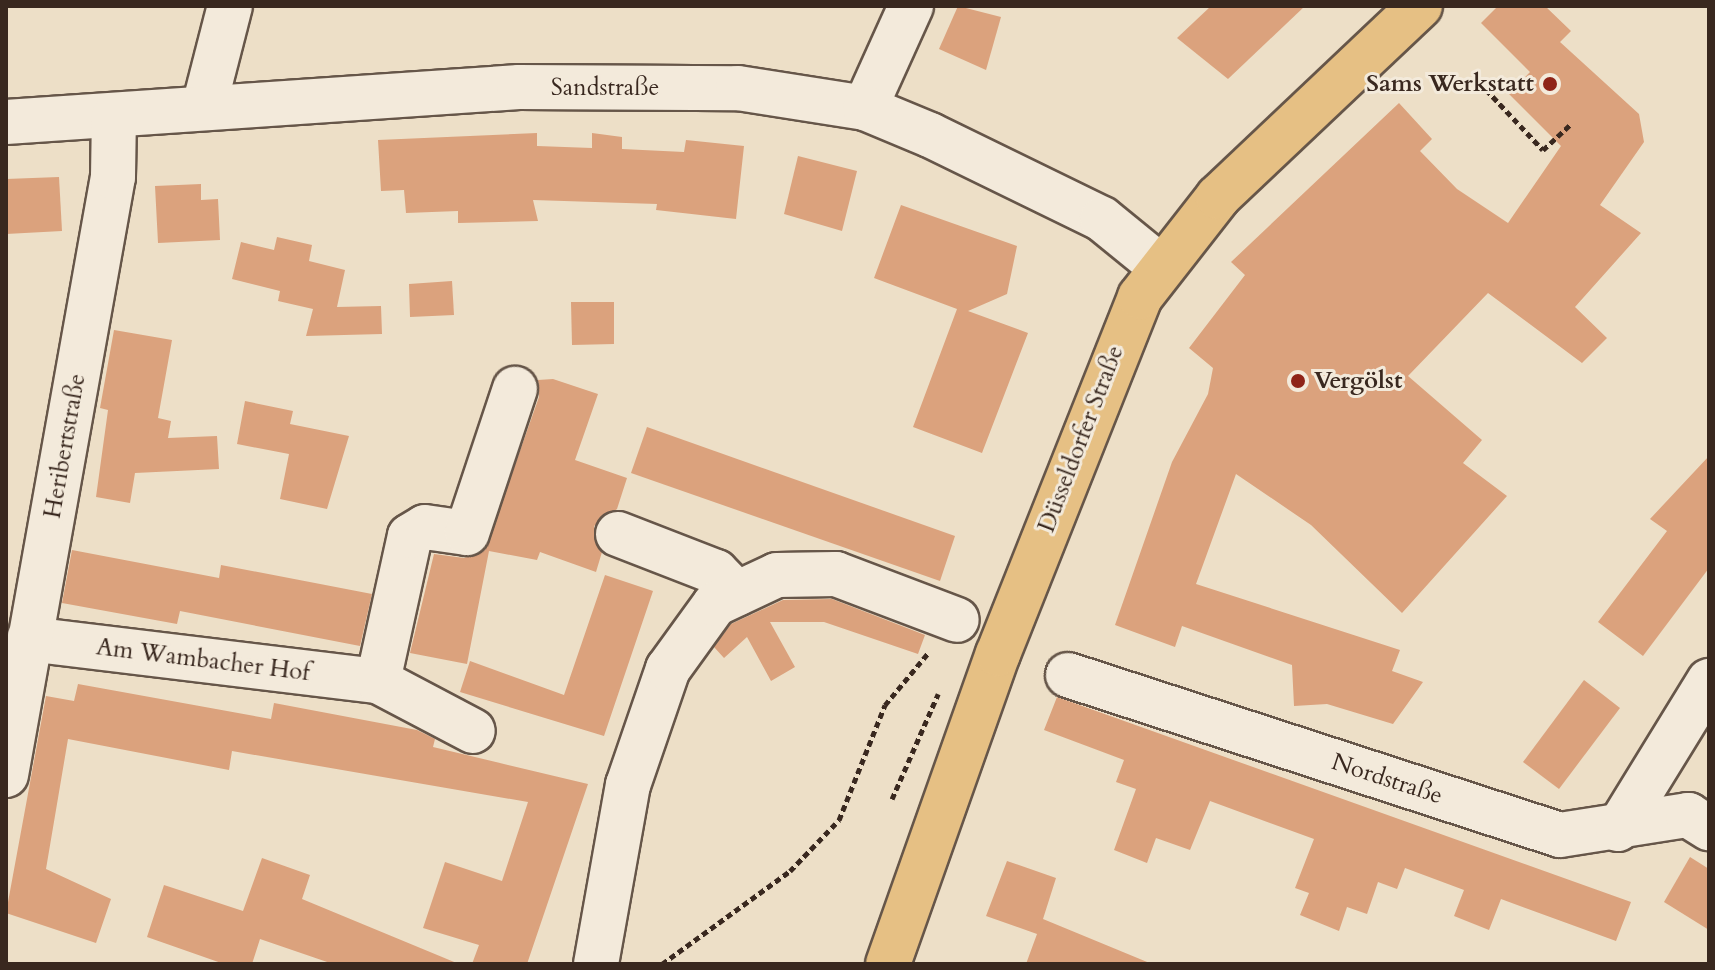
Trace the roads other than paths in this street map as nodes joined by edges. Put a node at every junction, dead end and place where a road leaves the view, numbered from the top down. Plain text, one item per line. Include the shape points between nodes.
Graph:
1 (230, 6) edge
2 (911, 6) edge
3 (1420, 6) edge
4 (204, 107) junction
5 (865, 108) junction
6 (114, 116) junction
7 (6, 122) edge
8 (1162, 268) junction
9 (515, 389) dead end
10 (618, 534) dead end
11 (737, 594) junction
12 (957, 620) road end
13 (29, 639) junction
14 (1068, 675) dead end
15 (378, 681) junction
16 (1709, 681) edge
17 (473, 731) dead end
18 (6, 775) edge
19 (1709, 828) edge
20 (1618, 829) junction
21 (596, 964) edge
22 (888, 964) edge

1 - 4 street
2 - 5 street
3 - 8 main road, Düsseldorfer Straße via 1218,197
4 - 5 street, Sandstraße via 545,87 738,88
4 - 6 street, Sandstraße
5 - 8 street, Sandstraße via 1026,176 1102,219
6 - 7 street, Sandstraße
6 - 13 street, Heribertstraße via 113,177
8 - 22 main road, Düsseldorfer Straße via 1122,333 1079,440
9 - 15 street via 467,533 425,527 410,536
10 - 11 street via 716,572
11 - 12 street via 777,575 836,574
11 - 21 street via 715,604 668,669 628,785
13 - 15 street, Am Wambacher Hof
13 - 18 street, Heribertstraße
14 - 20 street, Nordstraße via 1560,835
15 - 17 street, Am Wambacher Hof
16 - 20 street
19 - 20 street, Nordstraße via 1688,815

